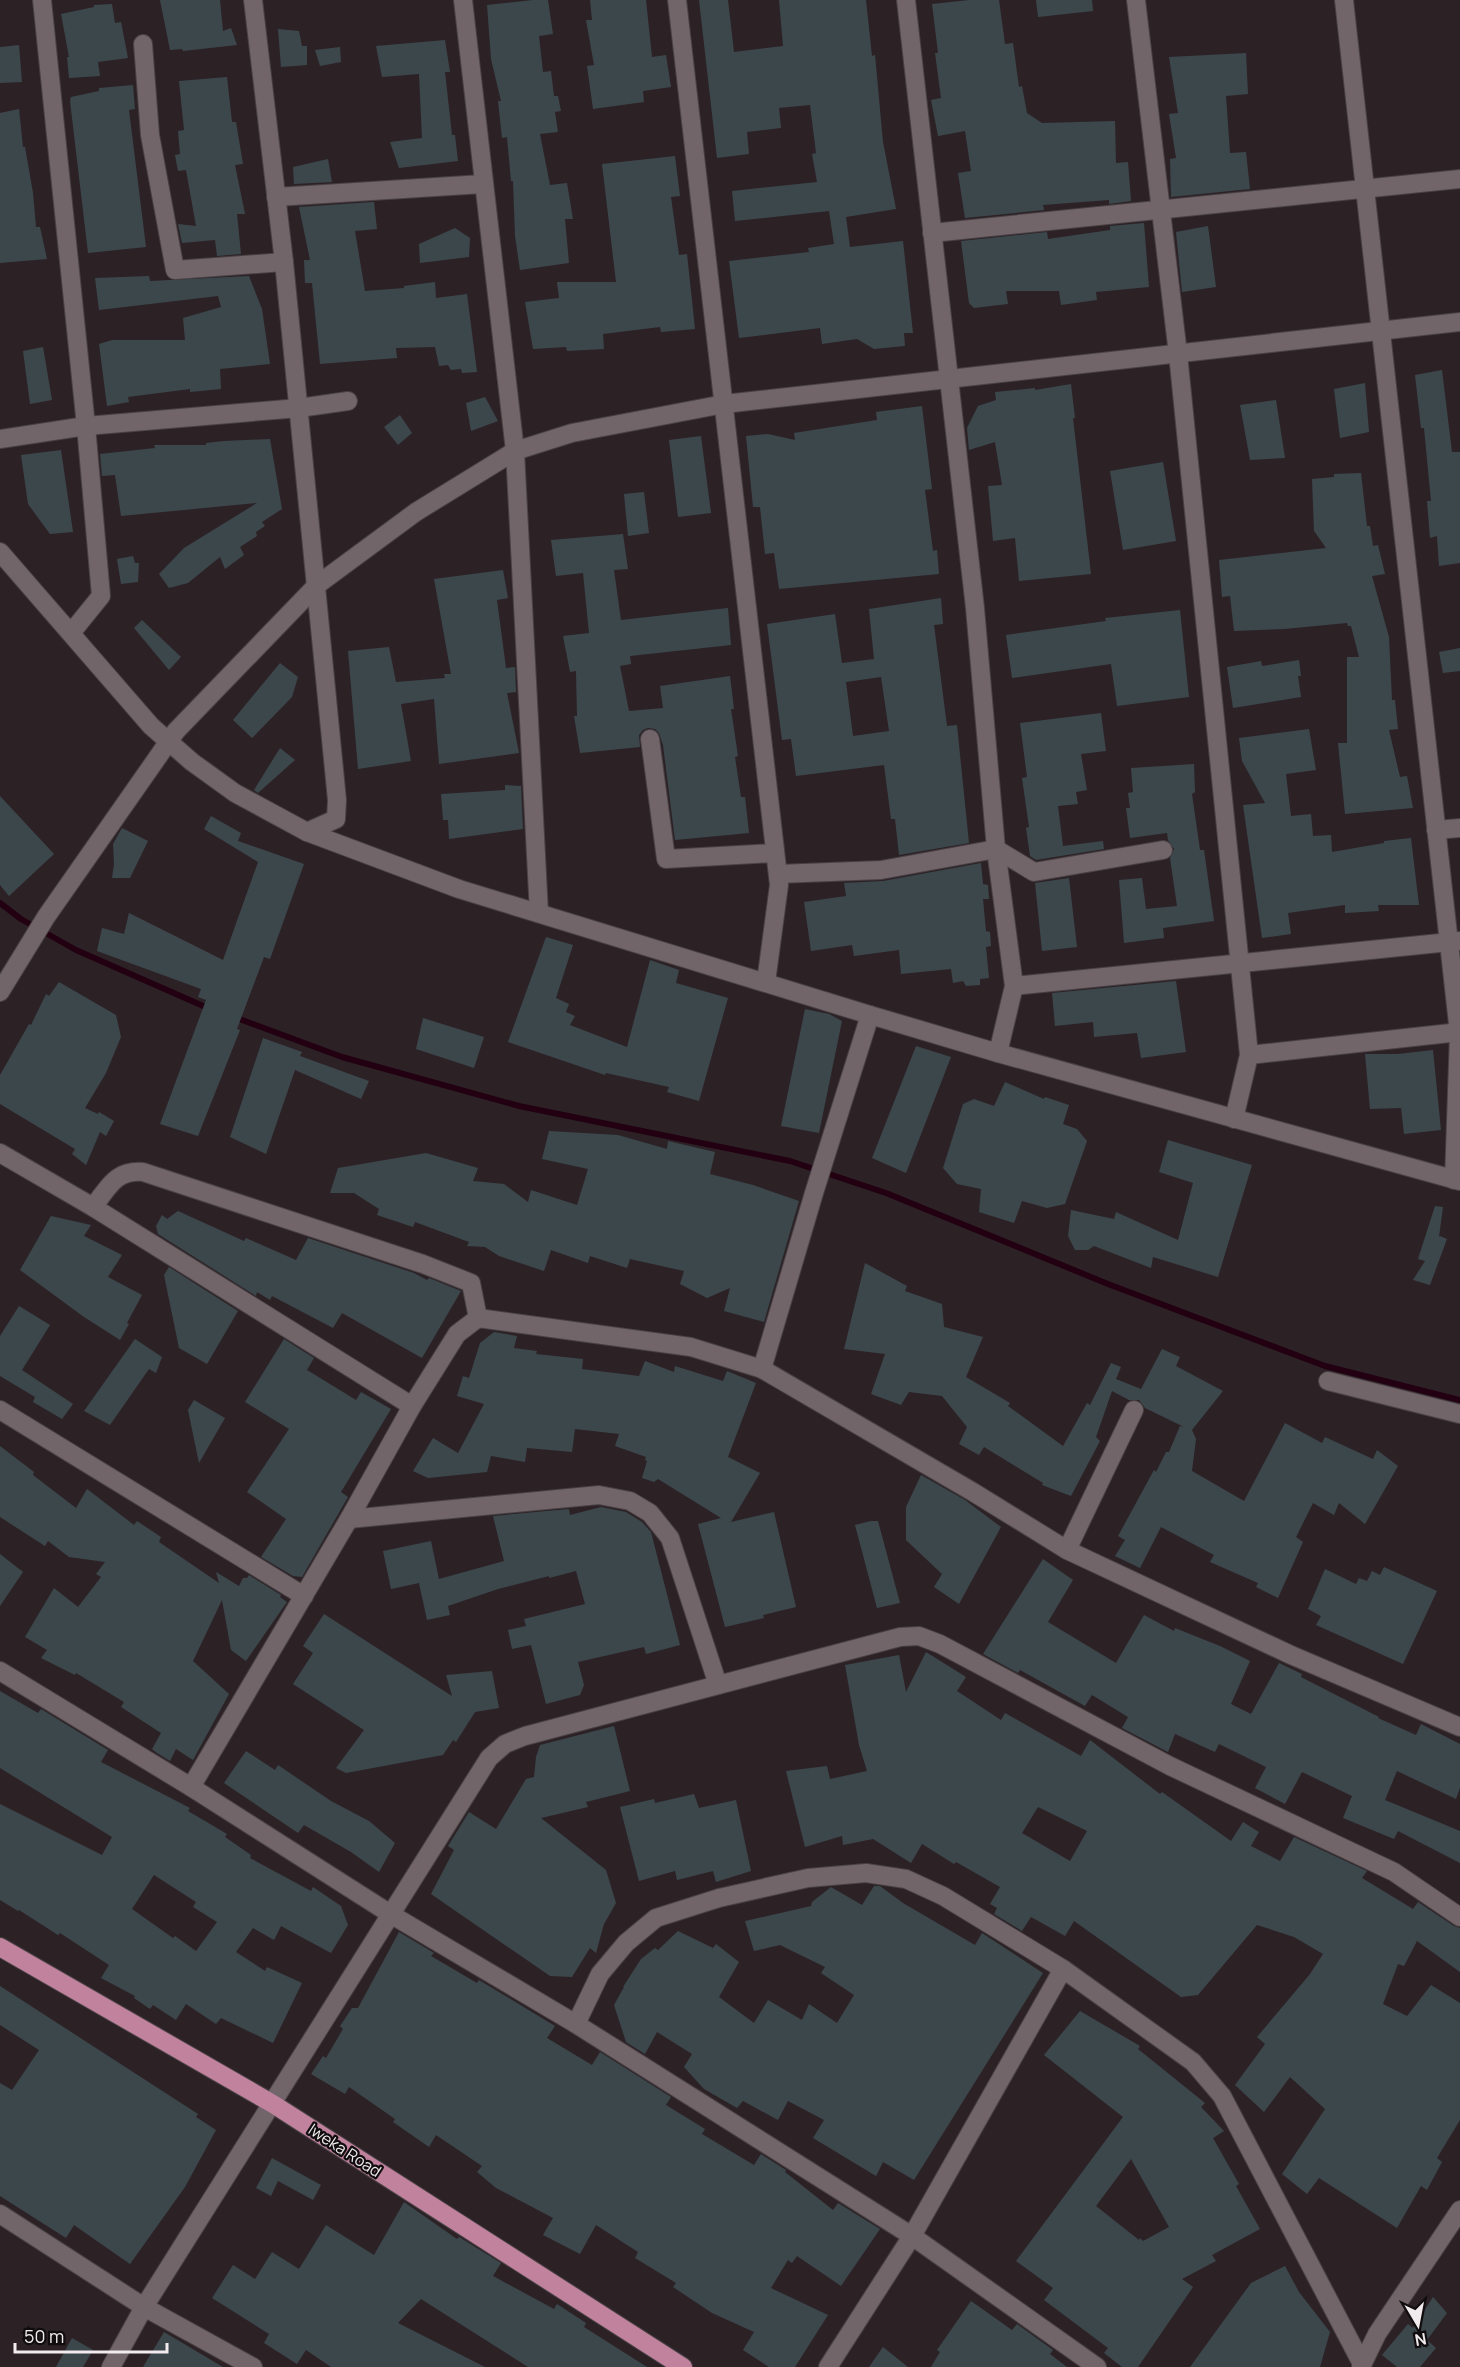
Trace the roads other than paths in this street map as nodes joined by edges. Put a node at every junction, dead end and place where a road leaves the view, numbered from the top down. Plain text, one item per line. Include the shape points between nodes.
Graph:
1 (42, 0) edge
2 (254, 0) edge
3 (463, 0) edge
4 (677, 0) edge
5 (906, 0) edge
6 (1136, 0) edge
7 (1344, 0) edge
8 (143, 44) dead end
9 (1460, 179) edge
10 (483, 184) junction
11 (1365, 187) junction
12 (276, 197) junction
13 (1161, 209) junction
14 (933, 233) junction
15 (284, 262) junction
16 (1460, 322) edge
17 (1381, 331) junction
18 (1178, 354) junction
19 (949, 378) junction
20 (348, 401) dead end
21 (724, 404) junction
22 (299, 408) junction
23 (86, 426) junction
24 (0, 439) edge
25 (515, 451) junction
26 (0, 552) edge
27 (317, 585) junction
28 (71, 633) junction
29 (650, 739) dead end
30 (170, 742) junction
31 (1460, 828) edge
32 (1436, 830) junction
33 (307, 832) junction
34 (996, 849) junction
35 (1163, 850) dead end
36 (775, 853) junction
37 (777, 874) junction
38 (539, 913) junction
39 (1454, 941) edge
40 (1239, 962) junction
41 (766, 982) junction
42 (1014, 986) junction
43 (0, 992) edge
44 (870, 1015) junction
45 (1460, 1033) edge
46 (998, 1053) junction
47 (1249, 1055) junction
48 (1234, 1119) junction
49 (0, 1153) edge
50 (1457, 1180) edge
51 (93, 1207) junction
52 (478, 1318) junction
53 (762, 1369) junction
54 (1328, 1381) dead end
55 (412, 1406) junction
56 (0, 1410) edge
57 (1134, 1410) dead end
58 (1460, 1414) edge
59 (349, 1519) junction
60 (1067, 1550) junction
61 (304, 1596) junction
62 (0, 1671) edge
63 (718, 1685) junction
64 (1460, 1727) edge
65 (191, 1787) junction
66 (392, 1915) junction
67 (1460, 1917) edge
68 (0, 1947) edge
69 (1063, 1969) junction
70 (576, 2024) junction
71 (273, 2104) junction
72 (1460, 2210) edge
73 (0, 2214) edge
74 (912, 2236) junction
75 (144, 2307) junction
76 (1362, 2365) edge
77 (111, 2367) edge
78 (253, 2367) edge
79 (682, 2367) edge
80 (828, 2367) edge
81 (1098, 2367) edge

1 - 23 street
2 - 12 street
3 - 10 street
4 - 21 street
5 - 14 street
6 - 13 street
7 - 11 street
8 - 15 street via 150,135 175,270
9 - 11 street
10 - 12 street
10 - 25 street
11 - 13 street
11 - 17 street
12 - 15 street
13 - 14 street
13 - 18 street
14 - 19 street
15 - 22 street
16 - 17 street
17 - 18 street
17 - 32 street
18 - 19 street
18 - 40 street
19 - 21 street
19 - 34 street via 975,608
20 - 22 street
21 - 25 street via 572,433
21 - 36 street
22 - 23 street
22 - 27 street
23 - 24 street
23 - 28 street via 101,596
25 - 27 street via 416,513
25 - 38 street
26 - 28 street
27 - 30 street via 176,731
27 - 33 street via 337,800 336,819
28 - 30 street via 151,726
29 - 36 street via 666,860
30 - 33 street via 235,793
30 - 43 street via 46,916
31 - 32 street
32 - 39 street
33 - 38 street via 459,889
34 - 35 street via 1034,872
34 - 37 street via 881,870
34 - 42 street
36 - 37 street
37 - 41 street via 779,885
38 - 41 street
39 - 40 street
39 - 45 street
40 - 42 street
40 - 47 street
41 - 44 street
42 - 46 street
44 - 46 street
44 - 53 street
45 - 47 street
45 - 50 street
46 - 48 street
47 - 48 street
48 - 50 street
49 - 51 street
51 - 52 street via 119,1174 143,1172 471,1283
51 - 55 street
52 - 53 street via 691,1347
52 - 55 street via 457,1334
53 - 60 street
54 - 58 street
55 - 59 street
56 - 61 street
57 - 60 street
59 - 61 street
59 - 63 street via 599,1495 630,1501 650,1513 670,1538
60 - 64 street
61 - 65 street
62 - 65 street
63 - 66 street via 505,1744 489,1758
63 - 67 street via 900,1637 919,1636 1170,1766 1394,1872
65 - 66 street
66 - 70 street
66 - 71 street
68 - 71 main road, Iweka Road
69 - 70 street via 943,1896 906,1879 866,1872 808,1878 719,1898 656,1918 626,1943 600,1974
69 - 74 street
69 - 76 street via 1192,2062 1222,2096
70 - 74 street
71 - 75 street
71 - 79 main road, Iweka Road
72 - 76 street via 1377,2334
73 - 75 street
74 - 80 street
74 - 81 street
75 - 77 street
75 - 78 street

